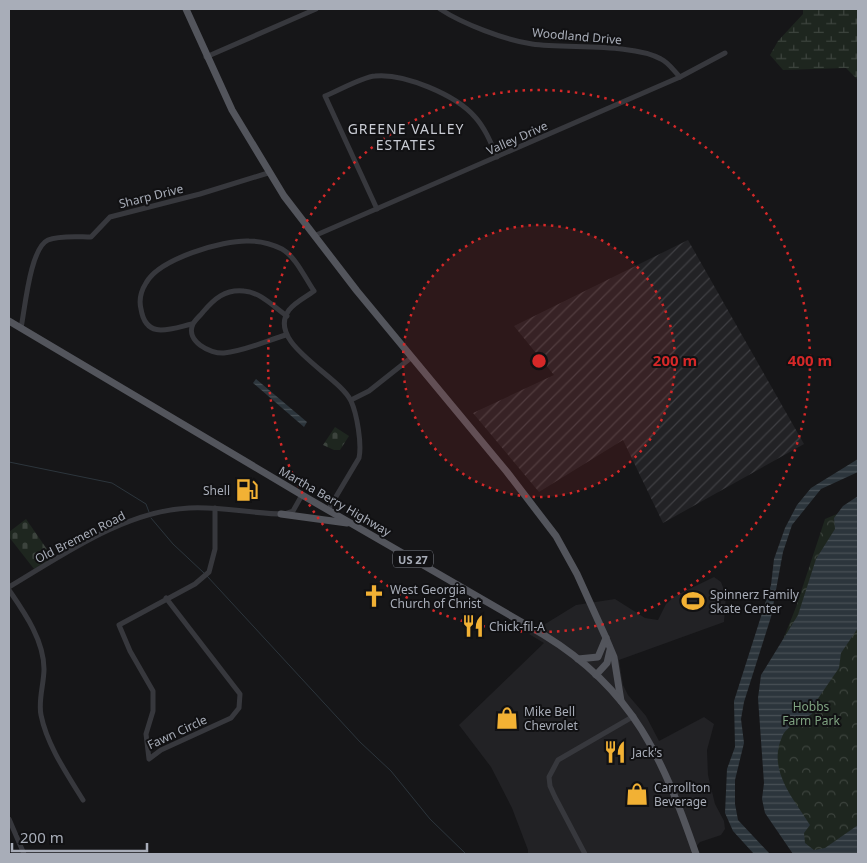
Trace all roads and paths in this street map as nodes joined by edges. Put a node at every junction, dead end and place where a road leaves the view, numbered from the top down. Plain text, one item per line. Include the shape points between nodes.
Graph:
1 (186, 9) edge
2 (316, 9) edge
3 (440, 9) edge
4 (726, 53) dead end
5 (206, 57) junction
6 (680, 78) junction
7 (497, 157) junction
8 (268, 173) junction
9 (377, 209) junction
10 (314, 236) junction
11 (287, 316) junction
12 (9, 321) edge
13 (192, 324) junction
14 (22, 328) junction
15 (286, 335) junction
16 (412, 357) junction
17 (351, 400) junction
18 (302, 495) junction
19 (215, 508) junction
20 (328, 510) junction
21 (281, 514) junction
22 (351, 524) junction
23 (9, 588) edge
24 (166, 598) junction
25 (606, 638) junction
26 (612, 658) junction
27 (578, 659) junction
28 (596, 675) junction
29 (621, 701) junction
30 (634, 716) junction
31 (83, 800) dead end
32 (9, 819) edge
33 (24, 854) edge
34 (585, 854) edge
35 (696, 854) edge

1 - 5 main road
2 - 5 street
3 - 6 street, Woodland Drive via 532,44 619,49 651,55 663,59
4 - 6 street, Valley Drive
5 - 8 main road
6 - 7 street, Valley Drive
7 - 9 street, Valley Drive
7 - 9 street via 484,129 465,107 406,78 374,76 325,96
8 - 10 main road
8 - 14 street, Sharp Drive via 110,217 91,237 50,240 43,244 34,263
9 - 10 street, Valley Drive
10 - 16 main road
11 - 13 street via 256,294 233,291 215,298
11 - 13 street via 298,301 314,291 292,258 262,242 233,242 175,259 146,282 140,304 146,324 153,329 164,330
11 - 15 street via 284,321
12 - 14 main road, Martha Berry Highway / US 27
13 - 15 street via 199,344 206,350 222,353
14 - 18 main road, Martha Berry Highway / US 27
15 - 17 street
16 - 17 street via 369,391
16 - 25 main road via 542,516 577,574
17 - 20 street via 361,448 359,458
18 - 20 main road, Martha Berry Highway / US 27
18 - 21 street via 293,510
19 - 21 street, Old Bremen Road
19 - 23 street, Old Bremen Road via 179,509 144,517 88,542
19 - 24 street, Fawn Circle via 215,549 209,572 195,584
20 - 22 main road, Martha Berry Highway / US 27
21 - 22 main road
22 - 27 main road, Martha Berry Highway / US 27
23 - 31 street via 41,650 44,668 41,712 46,733
24 - 24 street, Fawn Circle via 119,625 153,691 153,710 146,734 149,759 161,750 231,718 239,708 240,694
25 - 26 main road
25 - 27 main road via 598,657
26 - 28 main road
26 - 29 main road
27 - 28 main road, Martha Berry Highway / US 27
28 - 29 main road, Martha Berry Highway / US 27
29 - 30 main road, Martha Berry Highway / US 27
30 - 34 street via 558,760 549,777 550,786
30 - 35 main road, Martha Berry Highway / US 27 via 662,765
32 - 33 street

